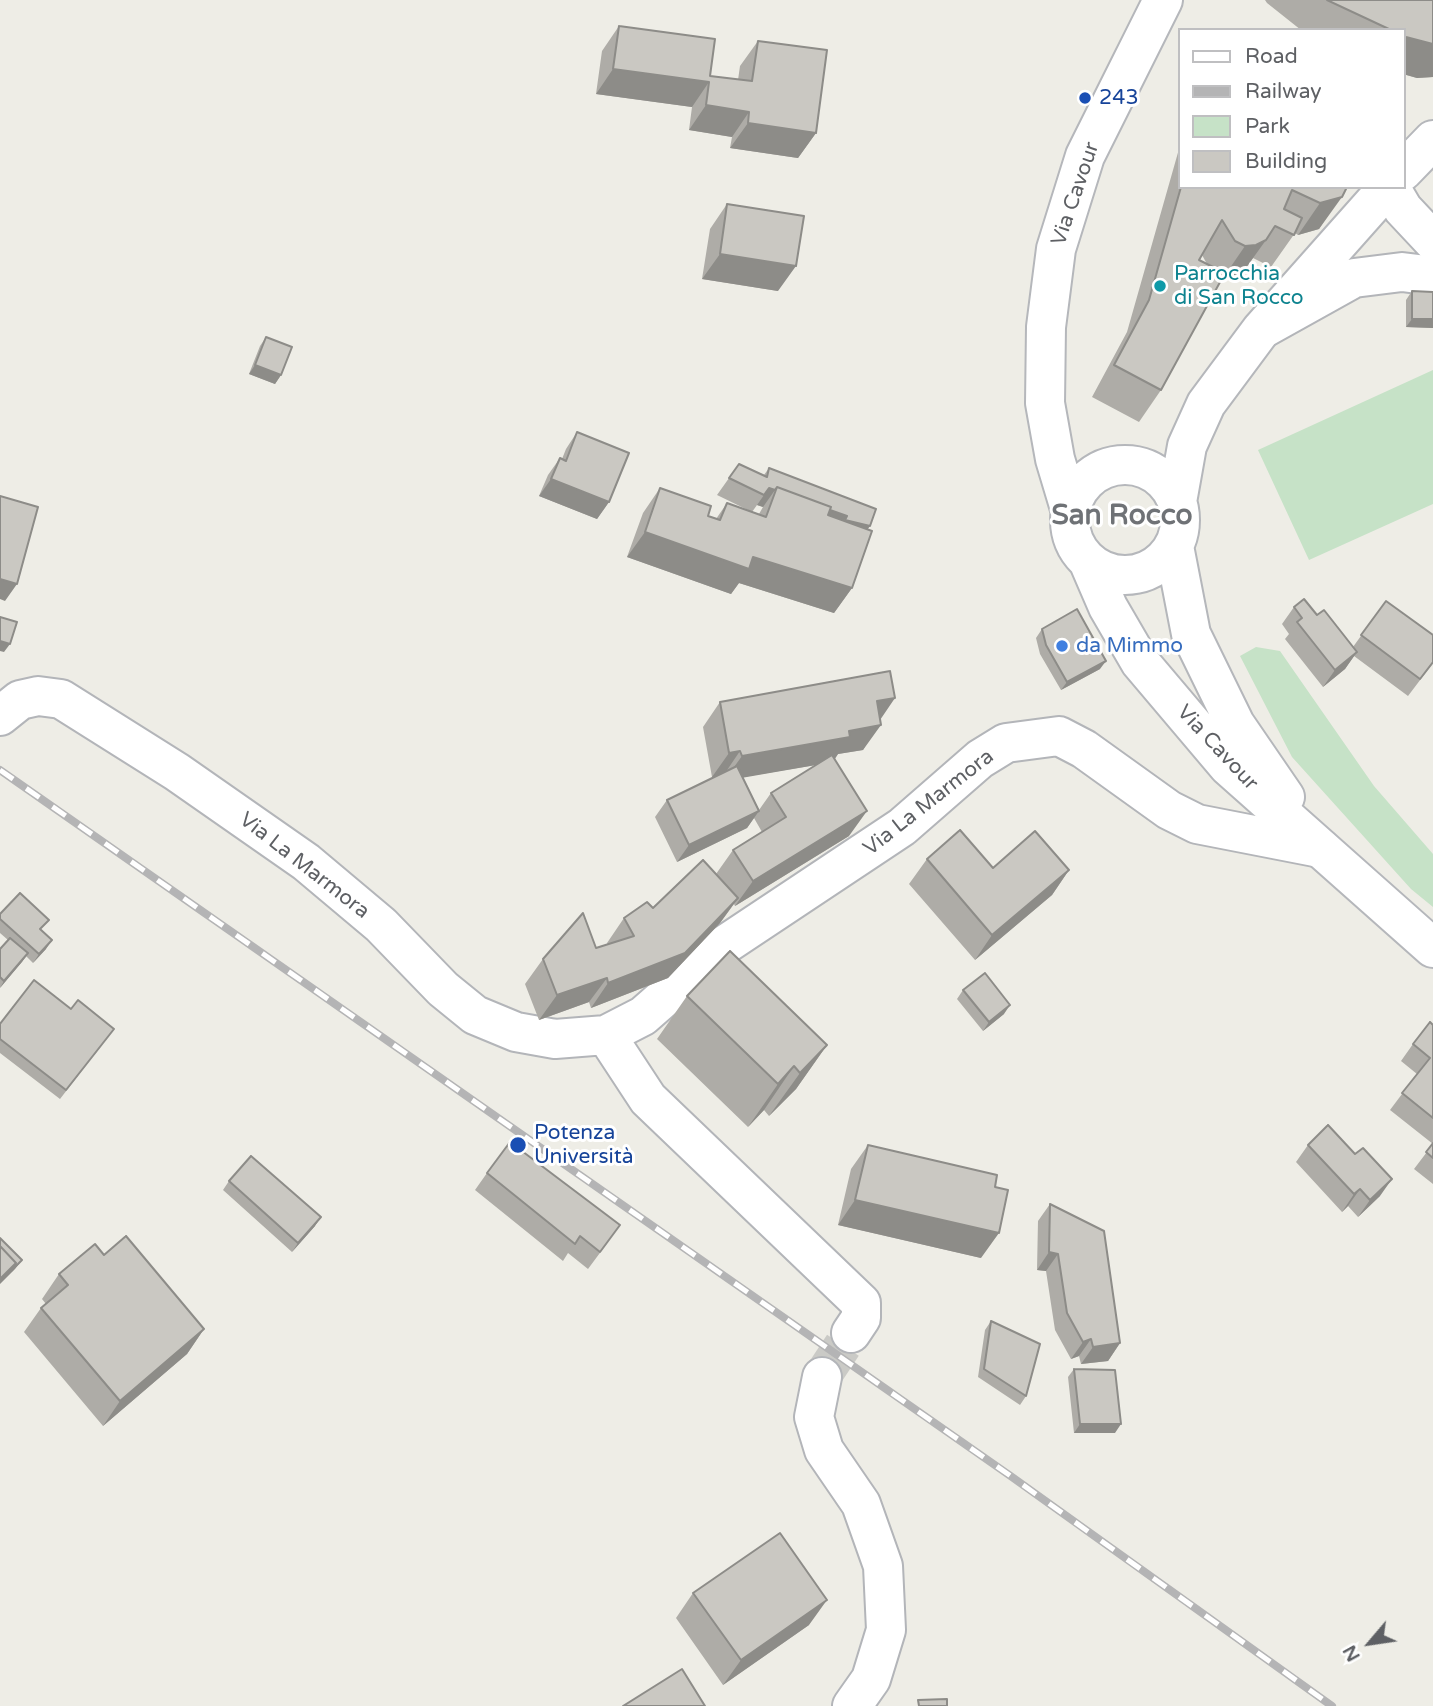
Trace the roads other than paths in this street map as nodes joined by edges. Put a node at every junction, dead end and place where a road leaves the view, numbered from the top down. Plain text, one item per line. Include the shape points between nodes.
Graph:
1 (1163, 0) edge
2 (1433, 140) edge
3 (1405, 169) edge
4 (1387, 189) edge
5 (1390, 189) edge
6 (1433, 241) edge
7 (1433, 276) edge
8 (1261, 330) junction
9 (1045, 402) junction
10 (1206, 404) junction
11 (1118, 467) junction
12 (1177, 502) junction
13 (1070, 509) junction
14 (1174, 546) junction
15 (1089, 563) junction
16 (0, 716) edge
17 (1320, 848) junction
18 (1433, 948) edge
19 (606, 1035) junction
20 (851, 1333) tunnel mouth
21 (822, 1377) tunnel mouth
22 (852, 1706) edge

1 - 9 street, Via Cavour via 1085,156 1068,201 1049,286
2 - 3 street
4 - 8 street, Via Cavour
5 - 6 street
7 - 8 street via 1402,272 1354,278
8 - 10 street, Via Cavour
9 - 11 street via 1076,444
9 - 13 street, Via Cavour
10 - 11 street, Via Cavour
10 - 12 street, Via Cavour via 1187,446
11 - 12 street via 1151,471 1167,484
11 - 13 street, Via Cavour via 1082,484
12 - 14 street, Via Cavour via 1180,524
13 - 15 street, Via Cavour via 1076,547
14 - 15 street via 1157,564 1135,574 1111,574
14 - 17 street, Via Cavour via 1191,634 1235,724
15 - 17 street, Via Cavour via 1140,662 1228,766
16 - 19 street, Via La Marmora via 20,700 38,695 61,699 306,862 475,1015 516,1032 555,1039
17 - 18 street, Via Cavour
17 - 19 street, Via La Marmora via 1197,824 1059,736 1006,743 980,759 902,827 723,946 643,1016
19 - 20 street via 648,1099 861,1303 860,1318
21 - 22 street via 814,1417 824,1450 861,1504 883,1566 886,1630 871,1679

